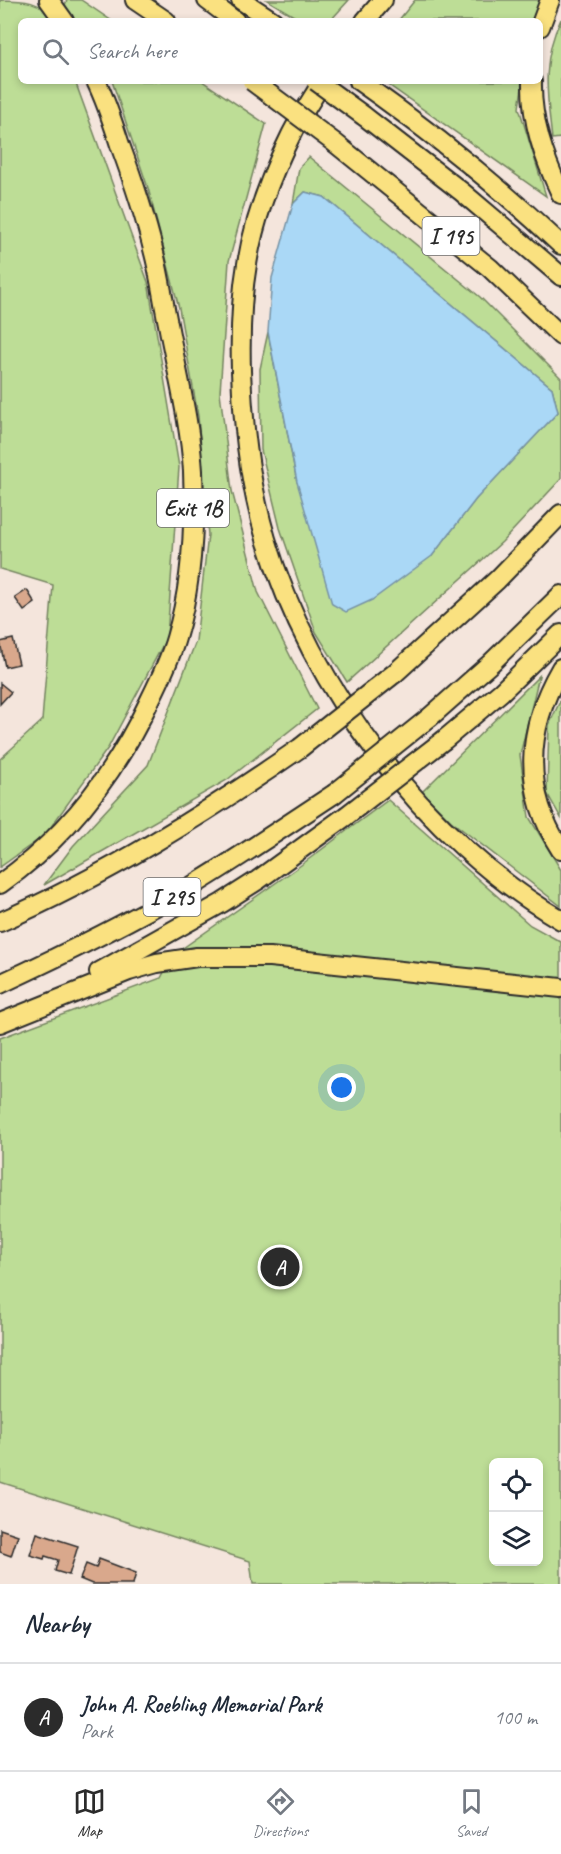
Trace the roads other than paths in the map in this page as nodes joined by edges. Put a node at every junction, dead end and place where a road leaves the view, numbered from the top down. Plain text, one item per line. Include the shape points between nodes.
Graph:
1 (49, 0) edge
2 (135, 0) edge
3 (207, 0) edge
4 (241, 0) edge
5 (383, 0) edge
6 (550, 0) edge
7 (62, 18) edge
8 (162, 18) edge
9 (231, 18) edge
10 (268, 18) edge
11 (367, 18) edge
12 (543, 19) edge
13 (97, 84) edge
14 (256, 84) edge
15 (320, 84) edge
16 (321, 84) edge
17 (363, 84) edge
18 (532, 84) edge
19 (561, 194) edge
20 (561, 245) edge
21 (561, 276) edge
22 (561, 336) edge
23 (561, 514) edge
24 (561, 595) edge
25 (561, 634) edge
26 (561, 668) edge
27 (561, 850) edge
28 (0, 884) edge
29 (561, 920) edge
30 (0, 922) edge
31 (0, 984) edge
32 (561, 988) edge
33 (24, 1013) junction
34 (0, 1023) edge

1 - 7 highway
2 - 8 highway
3 - 9 highway
4 - 10 highway
5 - 11 highway
6 - 12 highway
13 - 28 highway, Exit 1B via 133,182 159,277 191,459 194,514 190,562 176,639 146,710 120,758 70,825
14 - 22 highway, I 195, bridge via 490,268
15 - 21 highway, I 195, bridge via 462,192
16 - 29 highway via 291,134 271,180 247,264 242,398 249,457 267,540 299,622 358,728 423,807 455,839 516,890
17 - 20 highway via 516,203
18 - 19 highway via 541,146
23 - 30 highway, I 295, bridge via 497,580 395,673 300,747 162,838
24 - 31 highway, I 295, bridge via 430,717 334,794 139,916
25 - 33 highway, bridge via 444,740 300,852 222,903
26 - 27 highway via 540,712 532,756 544,817
32 - 33 highway via 270,957 197,957 129,971
33 - 34 highway

